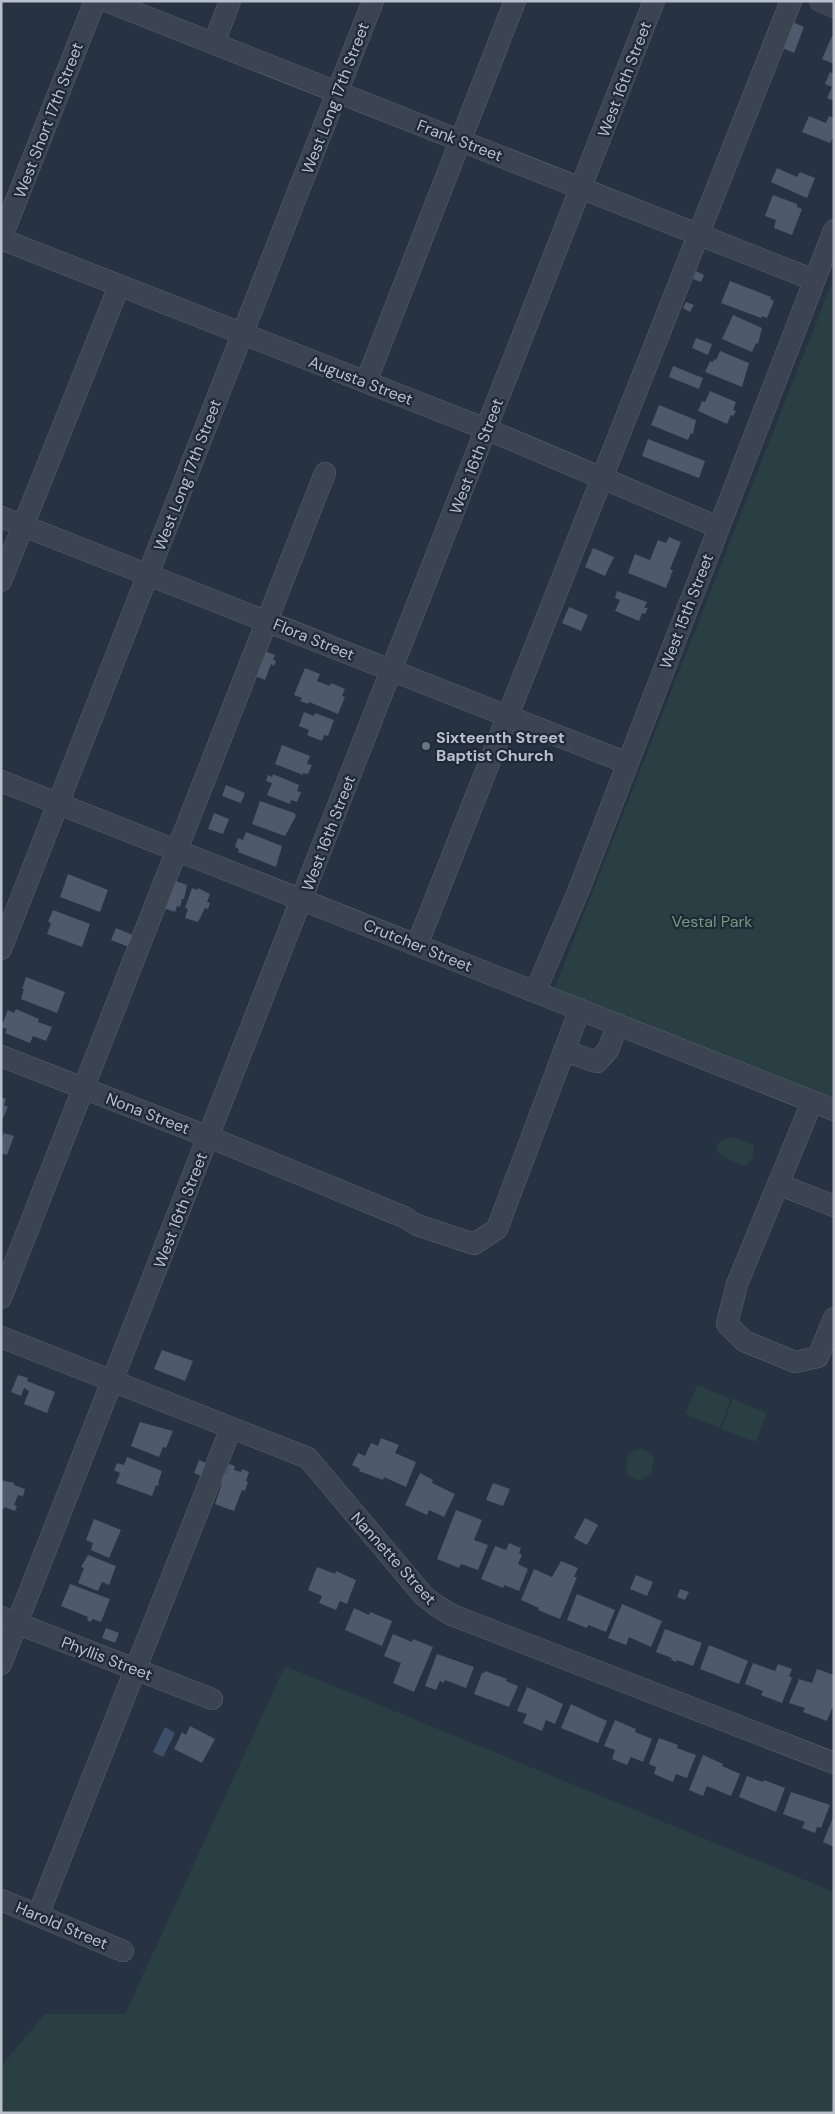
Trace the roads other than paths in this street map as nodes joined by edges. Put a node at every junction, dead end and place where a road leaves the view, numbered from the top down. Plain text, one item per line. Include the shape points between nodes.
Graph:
1 (94, 1) edge
2 (106, 1) edge
3 (230, 1) edge
4 (373, 1) edge
5 (515, 1) edge
6 (654, 1) edge
7 (791, 1) edge
8 (820, 1) edge
9 (834, 7) edge
10 (214, 44) junction
11 (338, 92) junction
12 (460, 140) junction
13 (581, 188) junction
14 (834, 230) edge
15 (698, 234) junction
16 (1, 239) edge
17 (814, 280) junction
18 (119, 286) junction
19 (243, 334) junction
20 (366, 382) junction
21 (486, 429) junction
22 (325, 473) dead end
23 (601, 479) junction
24 (1, 517) edge
25 (23, 526) junction
26 (718, 527) junction
27 (149, 573) junction
28 (1, 581) edge
29 (267, 620) junction
30 (392, 670) junction
31 (508, 716) junction
32 (626, 763) junction
33 (1, 781) edge
34 (59, 802) junction
35 (177, 849) junction
36 (302, 899) junction
37 (417, 945) junction
38 (1, 950) edge
39 (535, 992) junction
40 (580, 1010) junction
41 (618, 1024) junction
42 (564, 1051) junction
43 (1, 1056) edge
44 (84, 1088) junction
45 (812, 1102) junction
46 (834, 1110) edge
47 (208, 1137) junction
48 (778, 1184) junction
49 (834, 1206) edge
50 (1, 1298) edge
51 (834, 1318) edge
52 (1, 1337) edge
53 (113, 1381) junction
54 (231, 1428) junction
55 (10, 1620) edge
56 (1, 1664) edge
57 (136, 1669) junction
58 (212, 1699) dead end
59 (834, 1764) edge
60 (1, 1900) edge
61 (38, 1915) junction
62 (123, 1951) dead end

1 - 16 street, West Short 17th Street
2 - 10 street, Frank Street
3 - 10 street
4 - 11 street, West Long 17th Street
5 - 12 street
6 - 13 street, West 16th Street
7 - 15 street
8 - 9 street
10 - 11 street, Frank Street
11 - 12 street, Frank Street
11 - 19 street, West Long 17th Street
12 - 13 street, Frank Street
12 - 20 street
13 - 15 street, Frank Street
13 - 21 street, West 16th Street
14 - 17 street, West 15th Street
15 - 17 street, Frank Street
15 - 23 street
16 - 18 street, Augusta Street
17 - 26 street, West 15th Street
18 - 19 street, Augusta Street
18 - 25 street
19 - 20 street, Augusta Street
19 - 27 street, West Long 17th Street
20 - 21 street, Augusta Street
21 - 23 street, Augusta Street
21 - 30 street, West 16th Street
22 - 29 street
23 - 26 street, Augusta Street
23 - 31 street
24 - 25 street, Flora Street
25 - 27 street, Flora Street
25 - 28 street
26 - 32 street, West 15th Street
27 - 29 street, Flora Street
27 - 34 street, West Long 17th Street
29 - 30 street, Flora Street
29 - 35 street
30 - 31 street, Flora Street
30 - 36 street, West 16th Street
31 - 32 street, Flora Street
31 - 37 street
32 - 39 street, West 15th Street via 578,892
33 - 34 street, Crutcher Street
34 - 35 street, Crutcher Street
34 - 38 street, West Long 17th Street
35 - 36 street, Crutcher Street
35 - 44 street
36 - 37 street, Crutcher Street
36 - 47 street, West 16th Street
37 - 39 street, Crutcher Street
39 - 40 street, Crutcher Street
40 - 41 street, Crutcher Street
40 - 42 street
41 - 42 street via 608,1050 597,1062
41 - 45 street, Crutcher Street
42 - 47 street, Nona Street via 497,1229 474,1244 417,1225
43 - 44 street, Nona Street
44 - 47 street, Nona Street
44 - 50 street
45 - 46 street, Crutcher Street
45 - 48 street
47 - 53 street, West 16th Street
48 - 49 street
48 - 51 street via 737,1284 727,1324 744,1341 795,1362 818,1357
52 - 53 street, Nannette Street
53 - 54 street, Nannette Street
53 - 55 street, West 16th Street
54 - 57 street
54 - 59 street, Nannette Street via 308,1458 423,1594 452,1615
55 - 56 street, West 16th Street
55 - 57 street, Phyllis Street
57 - 58 street, Phyllis Street
57 - 61 street
60 - 61 street, Harold Street
61 - 62 street, Harold Street

